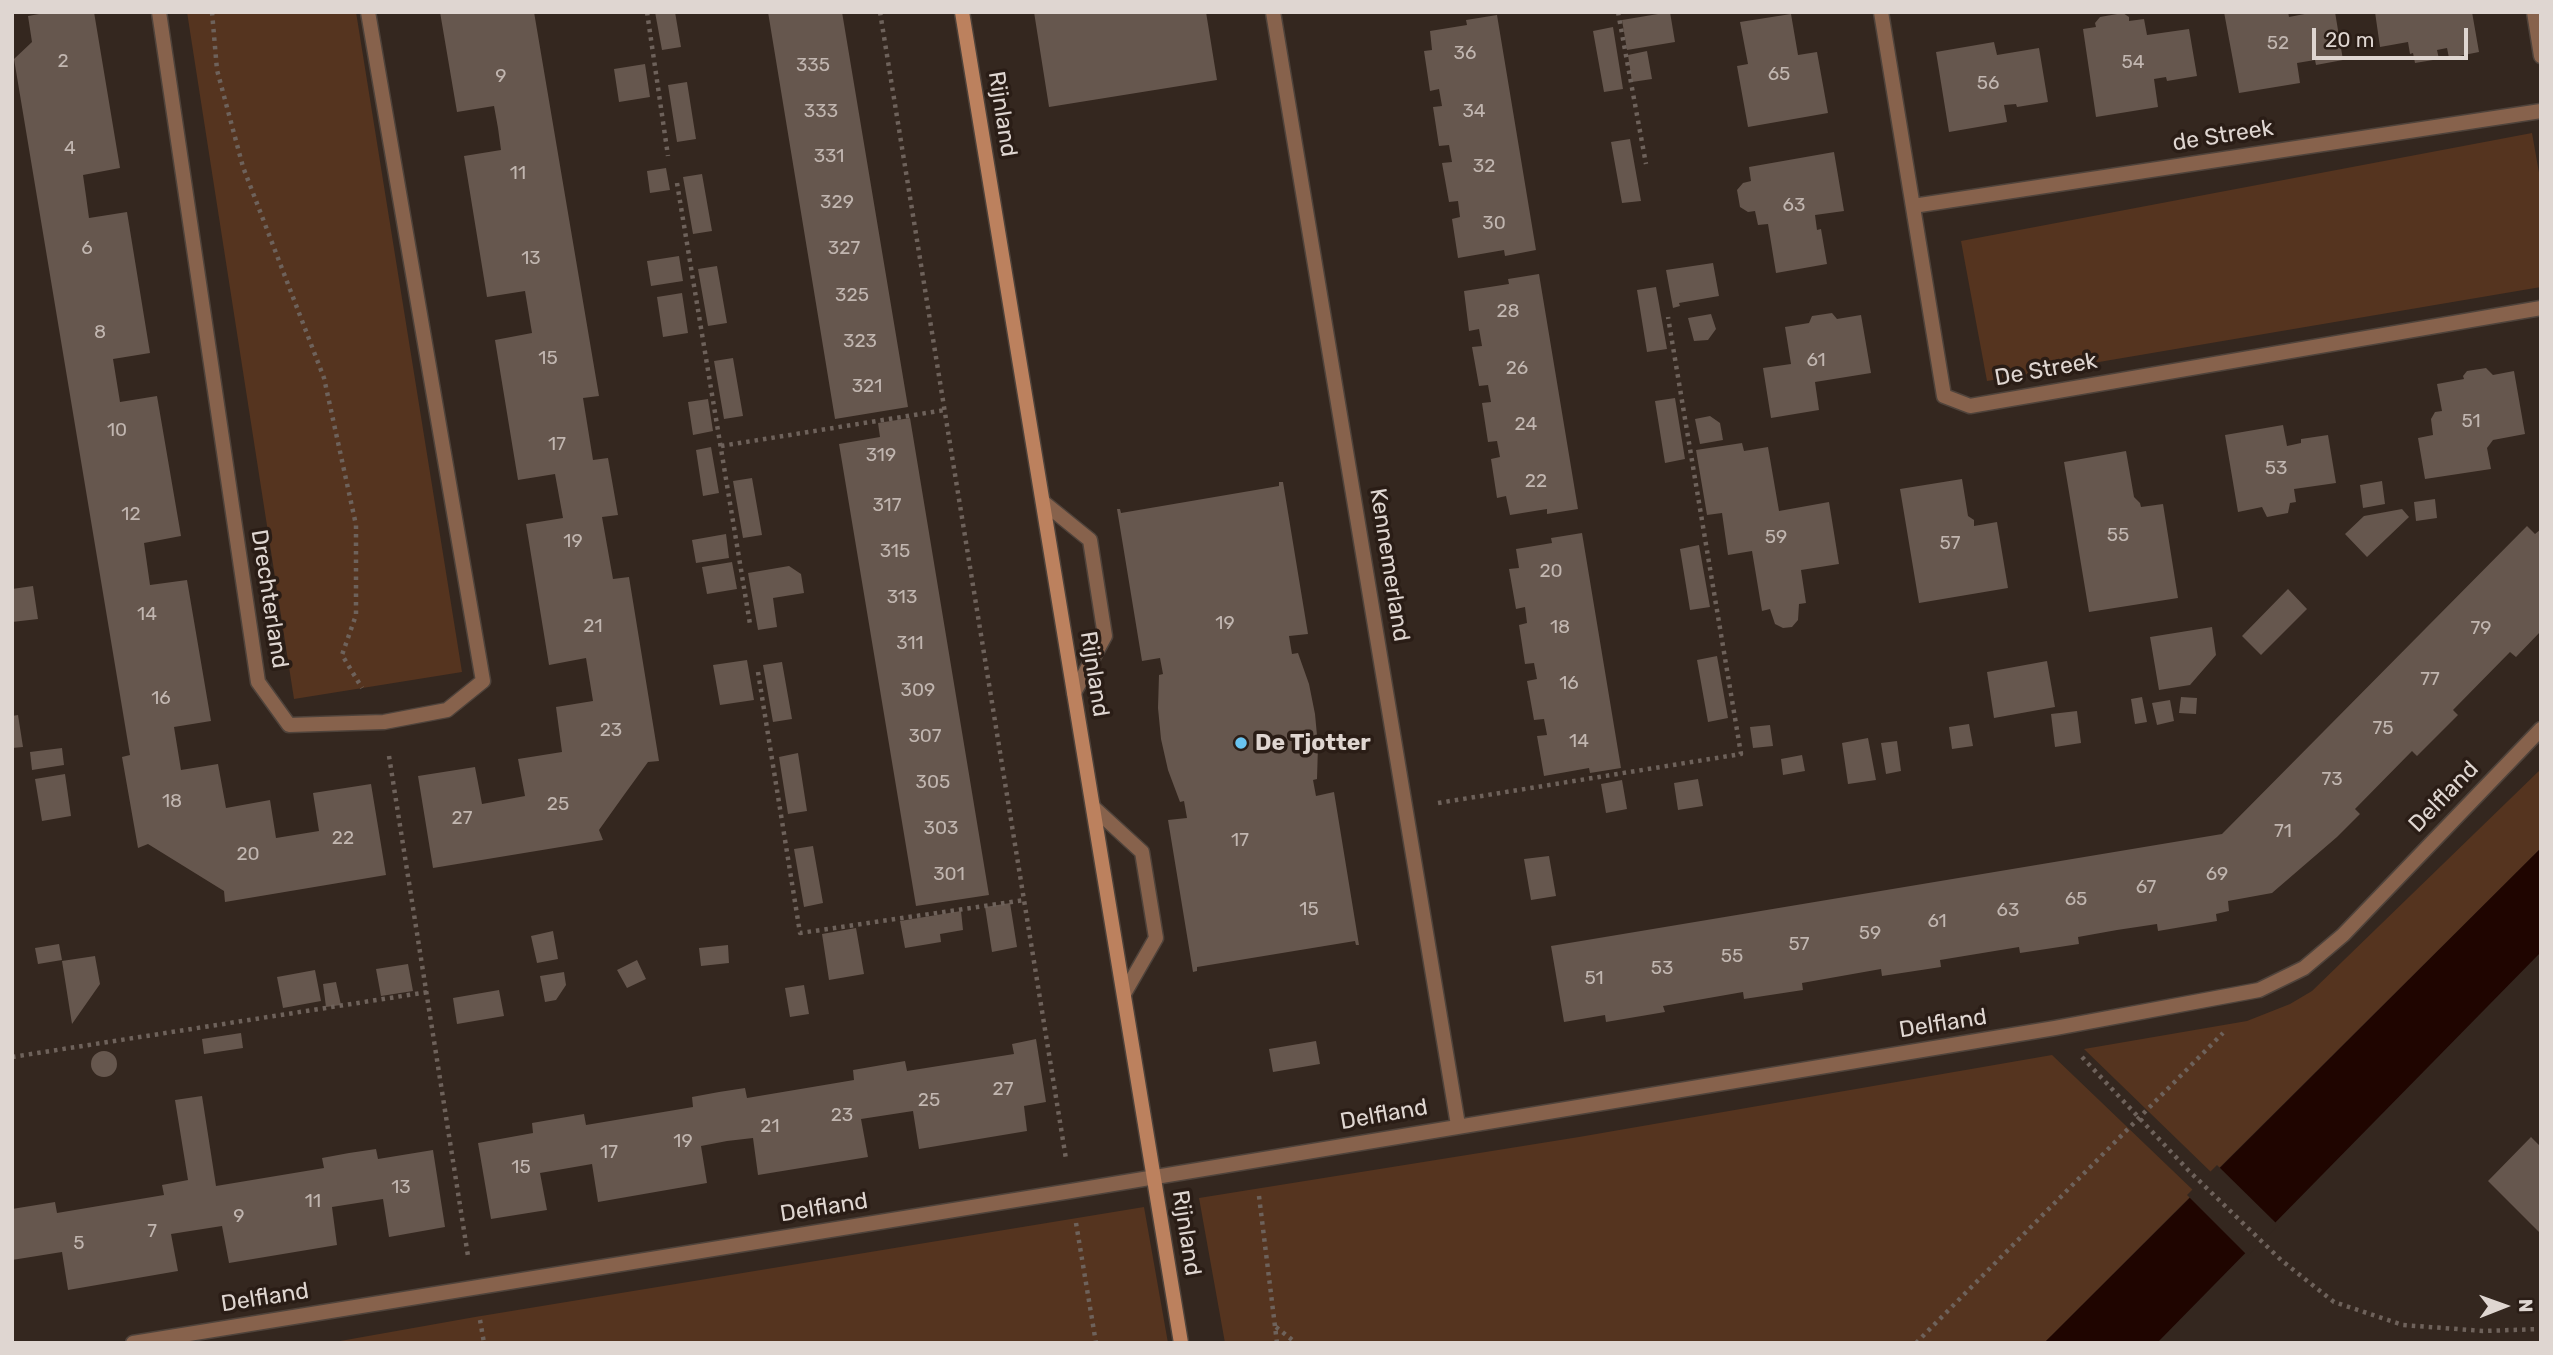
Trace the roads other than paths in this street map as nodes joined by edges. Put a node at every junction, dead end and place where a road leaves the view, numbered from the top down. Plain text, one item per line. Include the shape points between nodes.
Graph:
1 (159, 12) edge
2 (368, 12) edge
3 (962, 12) edge
4 (1273, 12) edge
5 (1881, 12) edge
6 (2534, 12) edge
7 (2541, 56) edge
8 (2541, 111) edge
9 (1913, 206) junction
10 (2541, 308) edge
11 (1043, 502) junction
12 (1074, 693) junction
13 (2541, 729) edge
14 (1094, 808) junction
15 (1125, 992) junction
16 (1458, 1125) junction
17 (1154, 1176) junction
18 (133, 1343) edge
19 (1181, 1343) edge

1 - 2 street, Drechterland via 258,682 289,724 384,722 447,710 483,681
3 - 11 street, Rijnland
4 - 16 street, Kennemerland
5 - 9 street, De Streek
6 - 7 street
8 - 9 street, de Streek
9 - 10 street, De Streek via 1944,396 1970,406
11 - 12 street, Rijnland
11 - 12 street via 1090,540 1105,636
12 - 14 street, Rijnland
13 - 16 street, Delfland via 2343,935 2304,968 2259,989 2055,1028
14 - 15 street, Rijnland
14 - 15 street via 1142,852 1156,937
15 - 17 street, Rijnland
16 - 17 street, Delfland
17 - 18 street, Delfland
17 - 19 street, Rijnland

